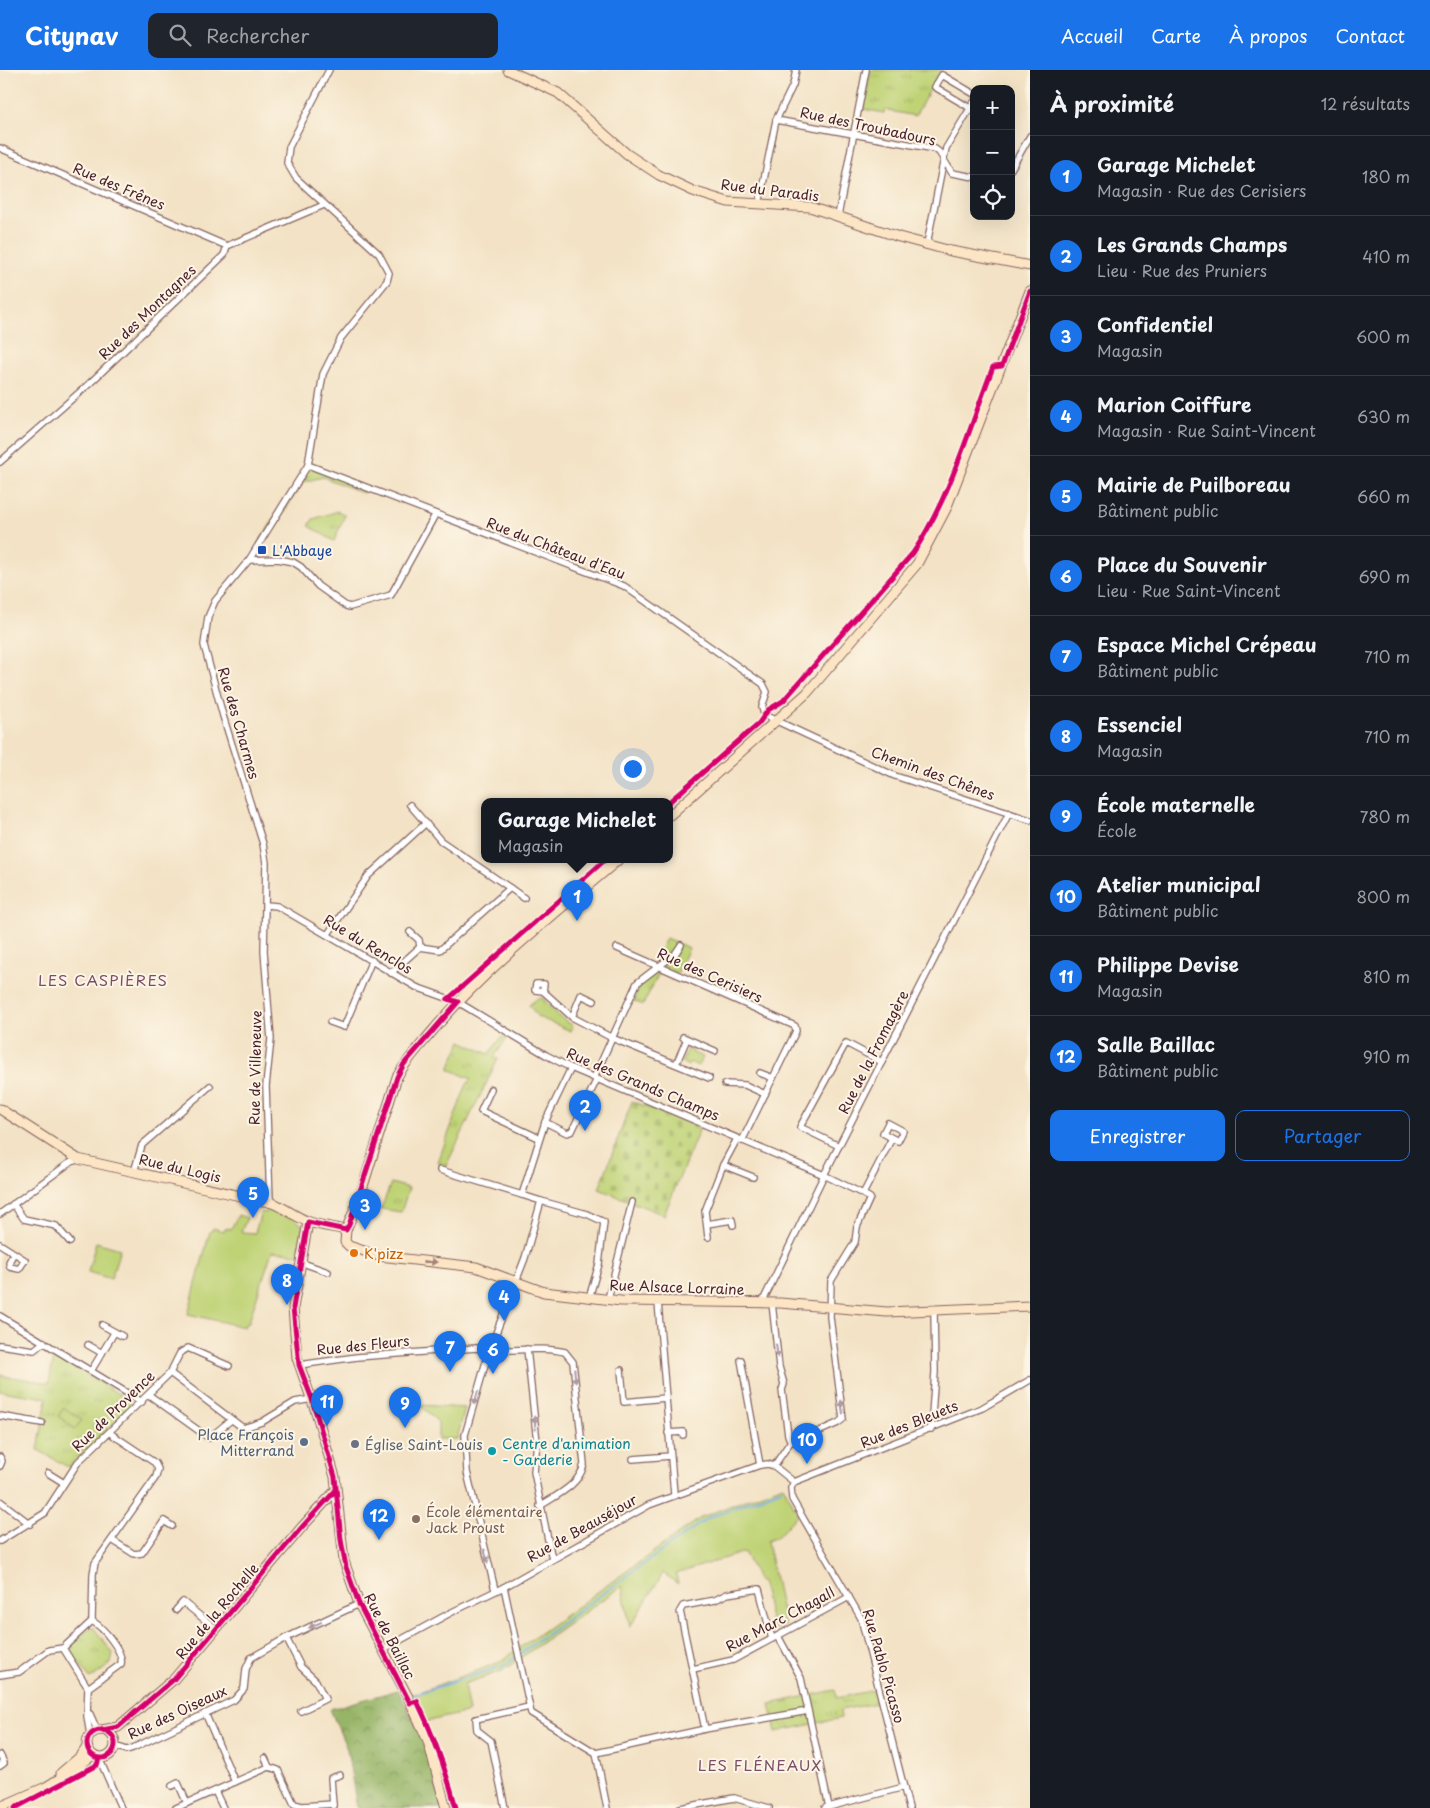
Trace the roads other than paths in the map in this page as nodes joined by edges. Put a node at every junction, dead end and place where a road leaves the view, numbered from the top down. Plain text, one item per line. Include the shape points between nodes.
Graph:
1 (329, 70) edge
2 (508, 70) edge
3 (796, 70) edge
4 (866, 70) edge
5 (970, 92) edge
6 (970, 108) joint
7 (776, 120) junction
8 (854, 134) junction
9 (1030, 136) edge
10 (0, 148) edge
11 (944, 159) junction
12 (1015, 162) edge
13 (970, 177) edge
14 (759, 204) junction
15 (324, 205) junction
16 (838, 216) junction
17 (927, 244) junction
18 (227, 246) junction
19 (1030, 266) edge
20 (1030, 290) edge
21 (0, 462) edge
22 (308, 465) junction
23 (435, 515) junction
24 (249, 560) junction
25 (775, 721) junction
26 (410, 806) dead end
27 (673, 812) edge
28 (1008, 813) junction
29 (1030, 820) edge
30 (426, 823) junction
31 (614, 863) edge
32 (510, 888) junction
33 (524, 898) dead end
34 (266, 905) junction
35 (410, 932) dead end
36 (328, 934) junction
37 (680, 945) dead end
38 (420, 947) junction
39 (617, 948) dead end
40 (372, 960) junction
41 (659, 968) junction
42 (391, 973) junction
43 (543, 992) dead end
44 (594, 1000) dead end
45 (458, 1002) junction
46 (572, 1017) junction
47 (330, 1022) dead end
48 (612, 1038) junction
49 (715, 1051) dead end
50 (882, 1062) junction
51 (676, 1064) junction
52 (571, 1068) junction
53 (760, 1073) dead end
54 (595, 1078) junction
55 (709, 1078) dead end
56 (773, 1078) junction
57 (725, 1084) dead end
58 (210, 1086) dead end
59 (491, 1089) dead end
60 (765, 1094) junction
61 (0, 1109) edge
62 (545, 1122) junction
63 (539, 1138) junction
64 (892, 1138) dead end
65 (740, 1140) junction
66 (839, 1146) junction
67 (75, 1157) junction
68 (723, 1165) junction
69 (440, 1170) dead end
70 (134, 1172) junction
71 (824, 1175) junction
72 (753, 1177) dead end
73 (863, 1194) junction
74 (522, 1195) junction
75 (270, 1201) junction
76 (541, 1202) junction
77 (632, 1202) dead end
78 (13, 1204) junction
79 (0, 1214) edge
80 (308, 1222) junction
81 (707, 1224) junction
82 (733, 1225) dead end
83 (346, 1230) junction
84 (708, 1237) dead end
85 (70, 1242) dead end
86 (0, 1244) edge
87 (14, 1253) dead end
88 (300, 1262) junction
89 (328, 1272) dead end
90 (515, 1282) junction
91 (589, 1298) junction
92 (608, 1299) junction
93 (658, 1302) junction
94 (762, 1303) junction
95 (772, 1303) junction
96 (1030, 1306) edge
97 (830, 1308) junction
98 (934, 1311) junction
99 (0, 1316) edge
100 (102, 1325) dead end
101 (114, 1333) junction
102 (122, 1336) dead end
103 (44, 1342) junction
104 (0, 1345) edge
105 (88, 1345) dead end
106 (527, 1349) junction
107 (489, 1351) junction
108 (102, 1353) junction
109 (741, 1360) dead end
110 (299, 1364) junction
111 (230, 1366) dead end
112 (621, 1370) dead end
113 (91, 1371) junction
114 (170, 1373) junction
115 (1030, 1380) edge
116 (150, 1395) junction
117 (665, 1398) junction
118 (312, 1399) junction
119 (142, 1402) junction
120 (0, 1416) edge
121 (231, 1420) junction
122 (42, 1422) dead end
123 (931, 1429) junction
124 (110, 1433) junction
125 (668, 1433) junction
126 (683, 1435) dead end
127 (791, 1441) junction
128 (670, 1456) junction
129 (0, 1457) edge
130 (633, 1459) dead end
131 (760, 1465) junction
132 (0, 1466) edge
133 (774, 1466) junction
134 (48, 1473) dead end
135 (794, 1482) junction
136 (64, 1483) junction
137 (336, 1490) junction
138 (674, 1494) junction
139 (0, 1501) edge
140 (540, 1506) junction
141 (321, 1508) junction
142 (338, 1513) junction
143 (30, 1524) junction
144 (172, 1526) dead end
145 (112, 1540) junction
146 (0, 1541) edge
147 (552, 1559) junction
148 (504, 1587) junction
149 (495, 1590) junction
150 (849, 1597) junction
151 (359, 1604) junction
152 (176, 1610) dead end
153 (92, 1621) junction
154 (216, 1629) junction
155 (775, 1637) junction
156 (286, 1638) junction
157 (63, 1648) junction
158 (384, 1650) junction
159 (693, 1669) junction
160 (0, 1675) edge
161 (88, 1688) junction
162 (529, 1707) junction
163 (301, 1711) dead end
164 (808, 1711) junction
165 (205, 1713) junction
166 (118, 1727) junction
167 (705, 1729) junction
168 (97, 1732) junction
169 (114, 1742) junction
170 (87, 1747) junction
171 (596, 1753) junction
172 (0, 1755) edge
173 (96, 1757) junction
174 (265, 1758) dead end
175 (0, 1766) edge
176 (269, 1767) junction
177 (340, 1775) dead end
178 (235, 1782) junction
179 (172, 1786) dead end
180 (46, 1787) junction
181 (904, 1788) junction
182 (215, 1791) junction
183 (187, 1803) junction
184 (333, 1806) edge
185 (0, 1807) edge
186 (121, 1808) edge
187 (176, 1808) edge
188 (223, 1808) edge
189 (446, 1808) edge
190 (504, 1808) edge
191 (607, 1808) edge
192 (680, 1808) edge
193 (770, 1808) edge
194 (827, 1808) edge
195 (910, 1808) edge

1 - 15 street via 290,147 287,163 291,172
2 - 14 main road, Rue du Paradis via 558,93 620,148 659,175 693,191 728,202
3 - 7 street via 793,85
4 - 8 street
5 - 6 street via 942,75 934,87
6 - 11 street via 946,148
7 - 8 street, Rue des Troubadours
7 - 14 street
8 - 11 street, Rue des Troubadours via 935,149
8 - 16 street
9 - 12 street
10 - 18 street, Rue des Frênes
11 - 13 street, Rue des Troubadours via 952,173
11 - 17 street
14 - 16 main road, Rue du Paradis via 810,207
15 - 18 street
15 - 22 street via 379,254 389,273 387,281 341,338 323,374
16 - 17 main road, Rue du Paradis
17 - 19 main road, Rue du Paradis
18 - 21 street, Rue des Montagnes via 224,255 89,384
20 - 25 main road via 946,509 928,547 807,694
22 - 23 street, Rue du Château d'Eau
22 - 24 street, Rue des Charmes
23 - 24 street via 391,594 350,607 341,605 292,562
23 - 25 street, Rue du Château d'Eau via 624,586 763,684 767,692 762,707 764,715
24 - 34 street, Rue des Charmes via 215,601 208,617 204,645 263,844
25 - 27 main road
25 - 28 street, Chemin des Chênes via 895,776
26 - 30 street
28 - 29 street, Chemin des Chênes
28 - 50 street, Rue de la Fromagère
30 - 32 street via 441,841
30 - 36 street via 368,876
31 - 45 main road via 517,946
32 - 33 street
32 - 38 street via 440,950
34 - 36 street, Rue du Renclos via 277,906
34 - 75 street, Rue de Villeneuve via 264,951 271,1039 266,1086
35 - 38 street via 419,940
36 - 40 street, Rue du Renclos
37 - 41 street
38 - 42 street
39 - 41 street, Rue des Cerisiers
40 - 42 street, Rue du Renclos
40 - 47 street via 344,1027
41 - 48 street via 637,983
41 - 56 street, Rue des Cerisiers via 793,1025 796,1031
42 - 45 street, Rue du Renclos via 416,987
43 - 46 street
44 - 46 street via 581,995
45 - 52 street, Rue des Grands Champs
45 - 83 main road via 404,1064
46 - 48 street
48 - 51 street
48 - 54 street
49 - 51 street via 685,1038
50 - 66 street, Rue de la Fromagère
50 - 66 street via 846,1043 800,1126
51 - 55 street
52 - 54 street, Rue des Grands Champs
52 - 62 street
53 - 56 street
54 - 62 street via 572,1131 567,1133
54 - 65 street, Rue des Grands Champs
56 - 60 street
57 - 60 street via 745,1085
58 - 70 street via 142,1145
59 - 63 street via 481,1111
60 - 65 street
61 - 67 main road
62 - 63 street
63 - 74 street
64 - 73 street
65 - 68 street
65 - 71 street, Rue des Grands Champs
66 - 71 street, Rue de la Fromagère
67 - 70 main road, Rue du Logis
67 - 78 street
68 - 72 street
68 - 81 street via 705,1211
69 - 74 street
70 - 75 main road, Rue du Logis
71 - 73 street, Rue des Grands Champs
71 - 94 street, Rue de la Fromagère
73 - 97 street via 870,1198 857,1227 855,1242 831,1281
74 - 76 street
75 - 80 main road, Rue du Logis
76 - 90 street
76 - 91 street via 604,1222 599,1264
77 - 92 street
78 - 79 street
78 - 85 street via 24,1219 56,1226
80 - 83 main road, Rue du Logis
80 - 88 main road, Rue de Baillac
81 - 82 street via 732,1220
81 - 84 street
83 -> 90 main road, Rue Alsace Lorraine via 345,1242 354,1249 379,1256 476,1267
86 - 87 street
88 - 89 street
88 - 110 main road, Rue de Baillac via 293,1308
90 - 91 main road, Rue Alsace Lorraine via 544,1292
90 - 107 street
91 - 92 main road, Rue Alsace Lorraine
92 - 93 main road, Rue Alsace Lorraine
93 - 94 main road, Rue Alsace Lorraine
93 - 117 street
94 - 95 main road, Rue Alsace Lorraine
95 - 97 main road, Rue Alsace Lorraine
95 -> 127 street
96 - 98 main road, Rue Alsace Lorraine
97 - 98 main road, Rue Alsace Lorraine
127 -> 97 street via 815,1434 842,1419
98 - 123 street
99 - 103 street
100 - 101 street
101 - 102 street
101 - 108 street
103 - 104 street via 34,1350
103 - 113 street
105 - 108 street
106 - 107 street, Rue des Fleurs
140 -> 106 street via 534,1472 537,1442
106 -> 140 street, Rue des Fleurs via 565,1352 574,1362 584,1464 577,1481
107 - 110 street, Rue des Fleurs via 476,1348 424,1351
107 -> 149 street via 465,1435 467,1472
108 - 113 street
109 - 131 street
110 - 118 main road, Rue de Baillac
111 - 114 street via 188,1348 180,1353
112 - 117 street via 624,1402
113 - 119 street
114 - 116 street, Rue de Provence
114 - 121 street, Rue de Provence
115 - 123 street, Rue des Bleuets via 982,1408
116 - 119 street, Rue de Provence
116 - 121 street via 209,1438
117 - 125 street
118 - 121 street, Rue de Provence via 295,1402 252,1426 243,1428
118 - 137 main road, Rue de Baillac
119 - 124 street, Rue de Provence
120 - 122 street
123 - 135 street, Rue des Bleuets
124 - 136 street, Rue de Provence via 78,1462
124 - 145 street via 158,1469
125 - 126 street via 683,1432
125 - 128 street
127 - 133 street
128 - 130 street
128 - 138 street
129 - 132 street
131 - 133 street, Rue de Beauséjour
131 - 138 street, Rue de Beauséjour
133 - 135 street
134 - 136 street
135 - 150 street, Rue Pablo Picasso via 792,1499
136 - 143 street, Rue de Provence via 45,1513
137 - 141 main road, Rue de la Rochelle
137 - 142 main road, Rue de Baillac
138 - 147 street, Rue de Beauséjour
139 - 143 street
140 - 147 street
141 - 142 main road
141 - 154 main road, Rue de la Rochelle
142 - 151 main road, Rue de Baillac via 344,1560
143 - 146 street, Rue de Provence
144 - 145 street via 164,1521 142,1553 138,1554
145 - 153 street via 93,1568
147 - 148 street, Rue de Beauséjour
148 - 149 street, Rue de Beauséjour
148 - 162 street
149 - 158 street, Rue de Beauséjour
150 - 155 street, Rue Marc Chagall
150 - 181 street, Rue Pablo Picasso via 861,1618
151 -> 156 street, Rue des Oiseaux
151 - 158 main road, Rue de Baillac
152 - 154 street via 183,1602
153 - 157 street
153 - 161 street via 120,1654 122,1661
154 - 166 main road, Rue de la Rochelle via 174,1679
155 - 159 street, Rue Marc Chagall via 733,1660
155 - 159 street via 759,1589 683,1606 680,1611
155 - 164 street via 801,1678
156 - 163 street via 301,1667 316,1681 325,1699
156 - 165 street, Rue des Oiseaux via 251,1658 240,1696
157 - 160 street via 49,1650 19,1672
157 - 161 street
158 - 189 main road, Rue de Baillac via 428,1741
159 - 167 street
161 - 168 street via 87,1716
162 - 171 street via 532,1715
162 - 190 street via 476,1719 477,1730 491,1741
164 - 167 street
164 - 194 street
165 - 169 street, Rue des Oiseaux via 127,1750
165 - 178 street
166 - 168 main road, Rue de la Rochelle
166 - 169 main road
167 - 171 street
168 - 169 main road via 109,1733
168 - 170 main road
169 - 173 main road via 109,1755
170 - 173 main road
170 - 180 main road
171 - 191 street
172 - 175 street via 4,1763
173 - 180 main road
173 - 186 street
174 - 176 street
176 - 178 street
176 - 184 street via 278,1770 294,1804
177 - 184 street via 331,1778
178 - 182 street
179 - 183 street via 178,1783
180 - 185 main road
181 - 194 street
181 - 195 street, Rue Pablo Picasso
182 - 183 street
182 - 188 street
183 - 187 street
192 - 193 street via 734,1798

